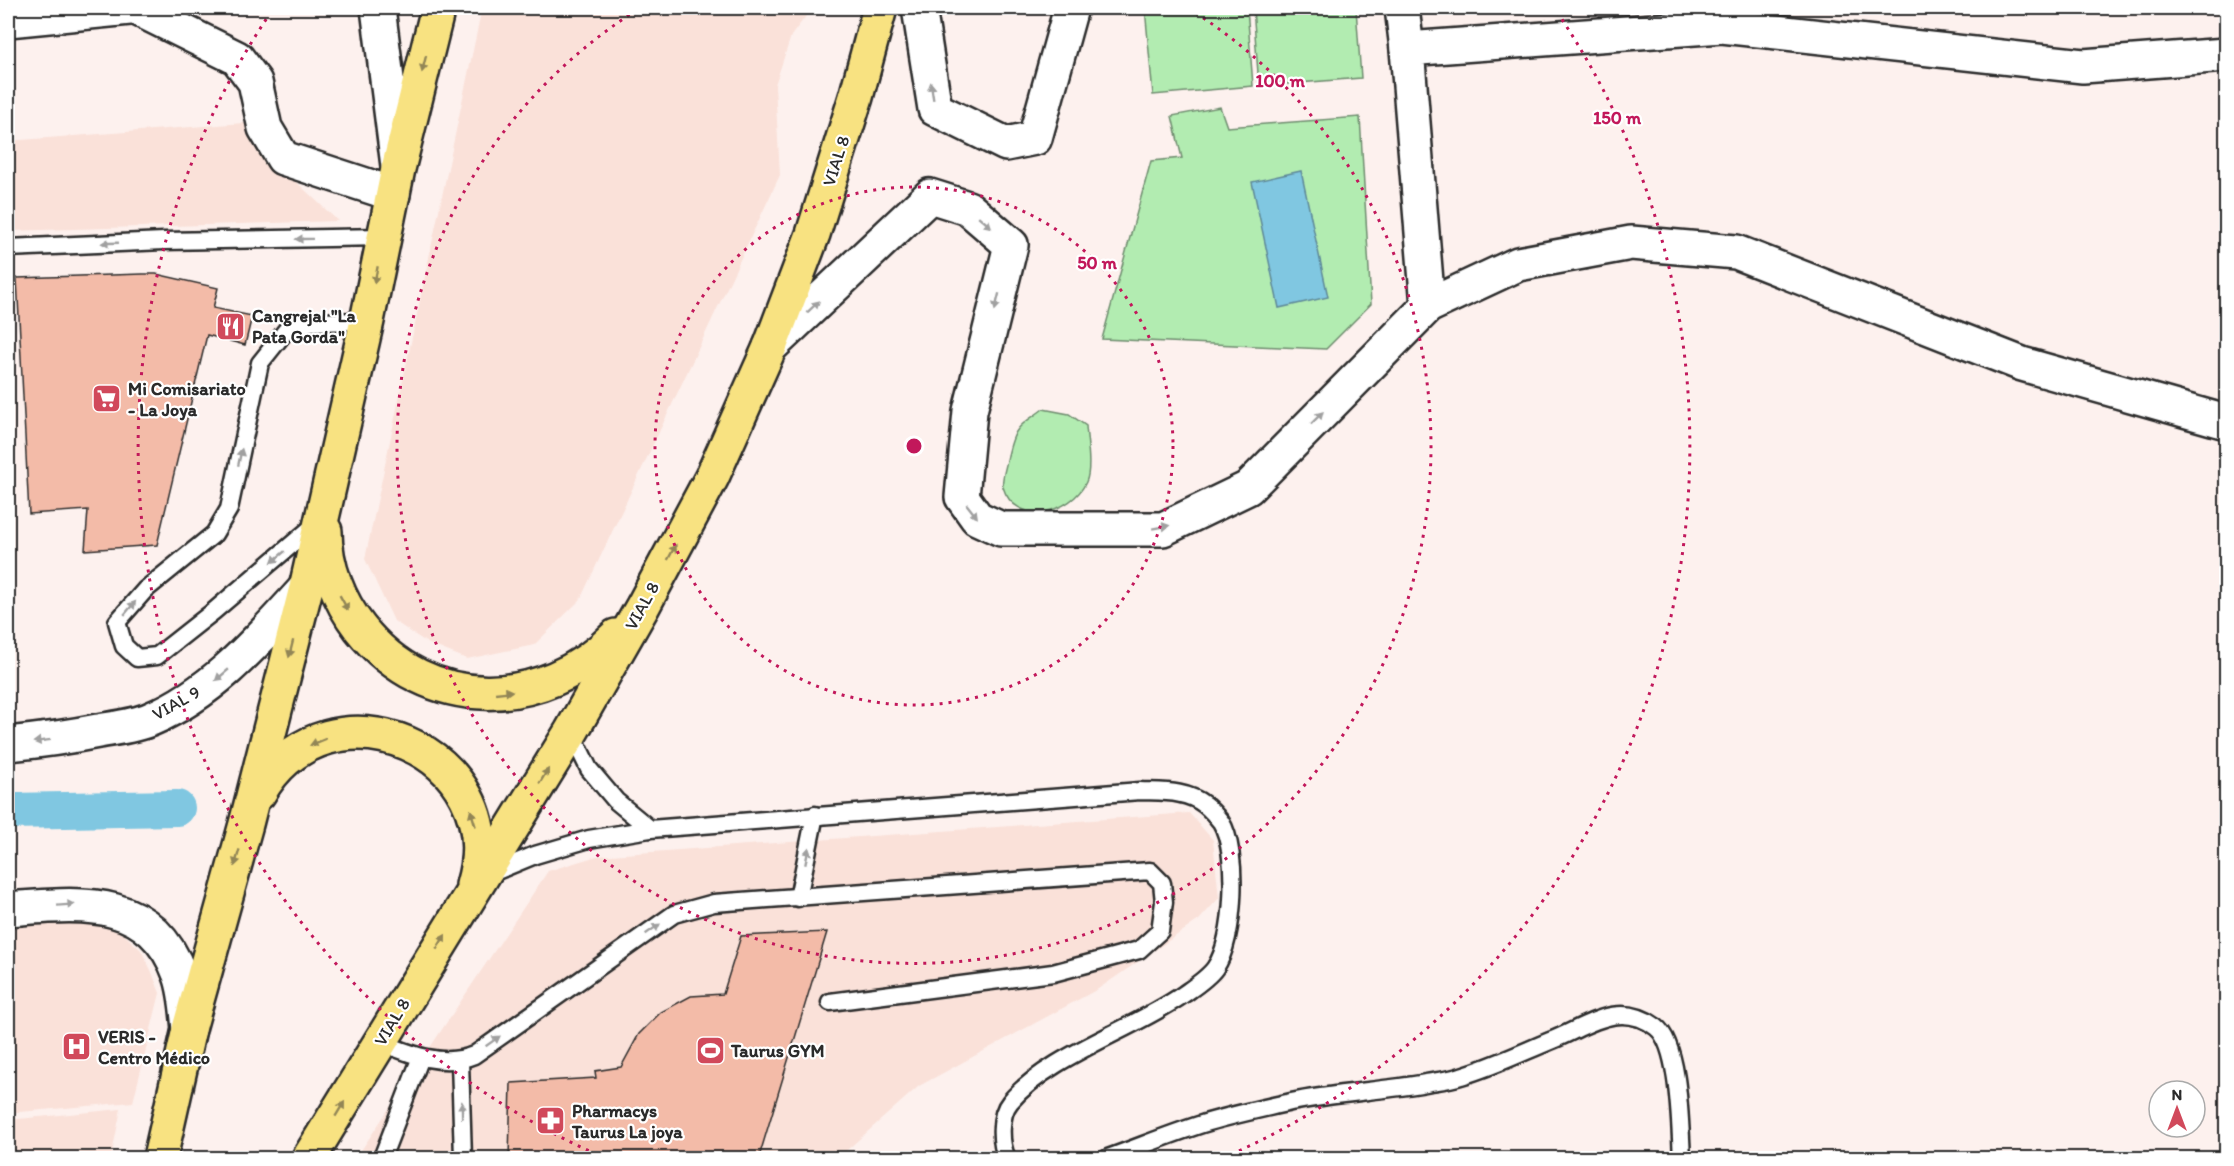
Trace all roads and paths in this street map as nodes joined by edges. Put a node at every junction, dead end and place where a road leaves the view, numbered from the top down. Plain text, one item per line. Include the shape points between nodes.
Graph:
1 (130, 8) edge
2 (136, 8) edge
3 (378, 8) edge
4 (438, 8) edge
5 (880, 8) edge
6 (919, 8) edge
7 (1071, 8) edge
8 (1402, 8) edge
9 (8, 20) edge
10 (1407, 49) junction
11 (2226, 55) edge
12 (396, 181) junction
13 (384, 237) junction
14 (8, 248) edge
15 (1428, 306) junction
16 (367, 321) junction
17 (770, 347) junction
18 (2226, 422) edge
19 (330, 485) junction
20 (322, 519) junction
21 (306, 588) junction
22 (643, 606) junction
23 (571, 732) junction
24 (8, 744) edge
25 (815, 815) junction
26 (246, 824) junction
27 (650, 829) junction
28 (476, 886) junction
29 (798, 898) junction
30 (8, 909) edge
31 (830, 1002) dead end
32 (189, 1029) junction
33 (380, 1042) junction
34 (421, 1057) junction
35 (460, 1060) junction
36 (160, 1158) edge
37 (309, 1158) edge
38 (382, 1158) edge
39 (463, 1158) edge
40 (1007, 1158) edge
41 (1108, 1158) edge
42 (1682, 1158) edge

1 - 9 street
2 - 12 street via 237,58 255,82 265,128 283,158
3 - 12 street
4 -> 12 main road
5 - 17 main road, VIAL 8 via 813,234
7 -> 6 street via 1035,138 1006,144 935,109
8 - 10 street
10 - 11 street via 1722,26 2083,66
10 - 15 street
12 - 13 main road
13 -> 14 lane
13 -> 16 main road
17 -> 15 street via 930,196 968,208 1011,245 970,411 962,497 977,518 1001,529 1163,529 1248,488
15 - 18 street via 1518,264 1631,243 1736,252 2022,364
16 - 19 main road
20 -> 16 lane via 157,656 137,658 124,646 117,622 145,590 214,534 229,509 260,363 288,328 311,322
22 -> 17 main road, VIAL 8 via 712,477
19 - 20 main road
19 -> 22 main road via 325,540 339,594 370,641 391,660 441,685 497,693 551,681 600,653
20 - 21 main road
21 -> 24 street, VIAL 9 via 240,660 185,702 149,720 116,728
21 -> 26 main road
22 - 23 main road, VIAL 8
23 - 27 lane via 589,769 616,801
28 -> 23 main road, VIAL 8
25 - 27 lane
29 -> 25 lane
25 - 40 lane via 1140,790 1183,794 1204,804 1221,822 1230,854 1232,894 1228,938 1215,968 1165,1007 1070,1057 1031,1082 1008,1103 1002,1123
28 -> 26 main road via 479,848 468,801 456,780 439,763 420,748 397,738 349,733 303,748 267,780
26 -> 32 main road
27 - 28 lane via 589,839 535,855
33 -> 28 main road, VIAL 8
29 - 31 lane via 1150,871 1162,883 1160,931 1140,950 1053,973
35 -> 29 lane via 474,1055 674,914 714,903
30 -> 32 street via 77,904 108,908 134,918 157,935 169,951 181,976
32 - 36 main road
33 - 34 lane
37 -> 33 main road, VIAL 8
34 - 35 lane
34 - 38 lane
39 -> 35 lane
41 - 42 lane via 1202,1124 1291,1102 1461,1077 1606,1016 1621,1015 1656,1027 1671,1048

